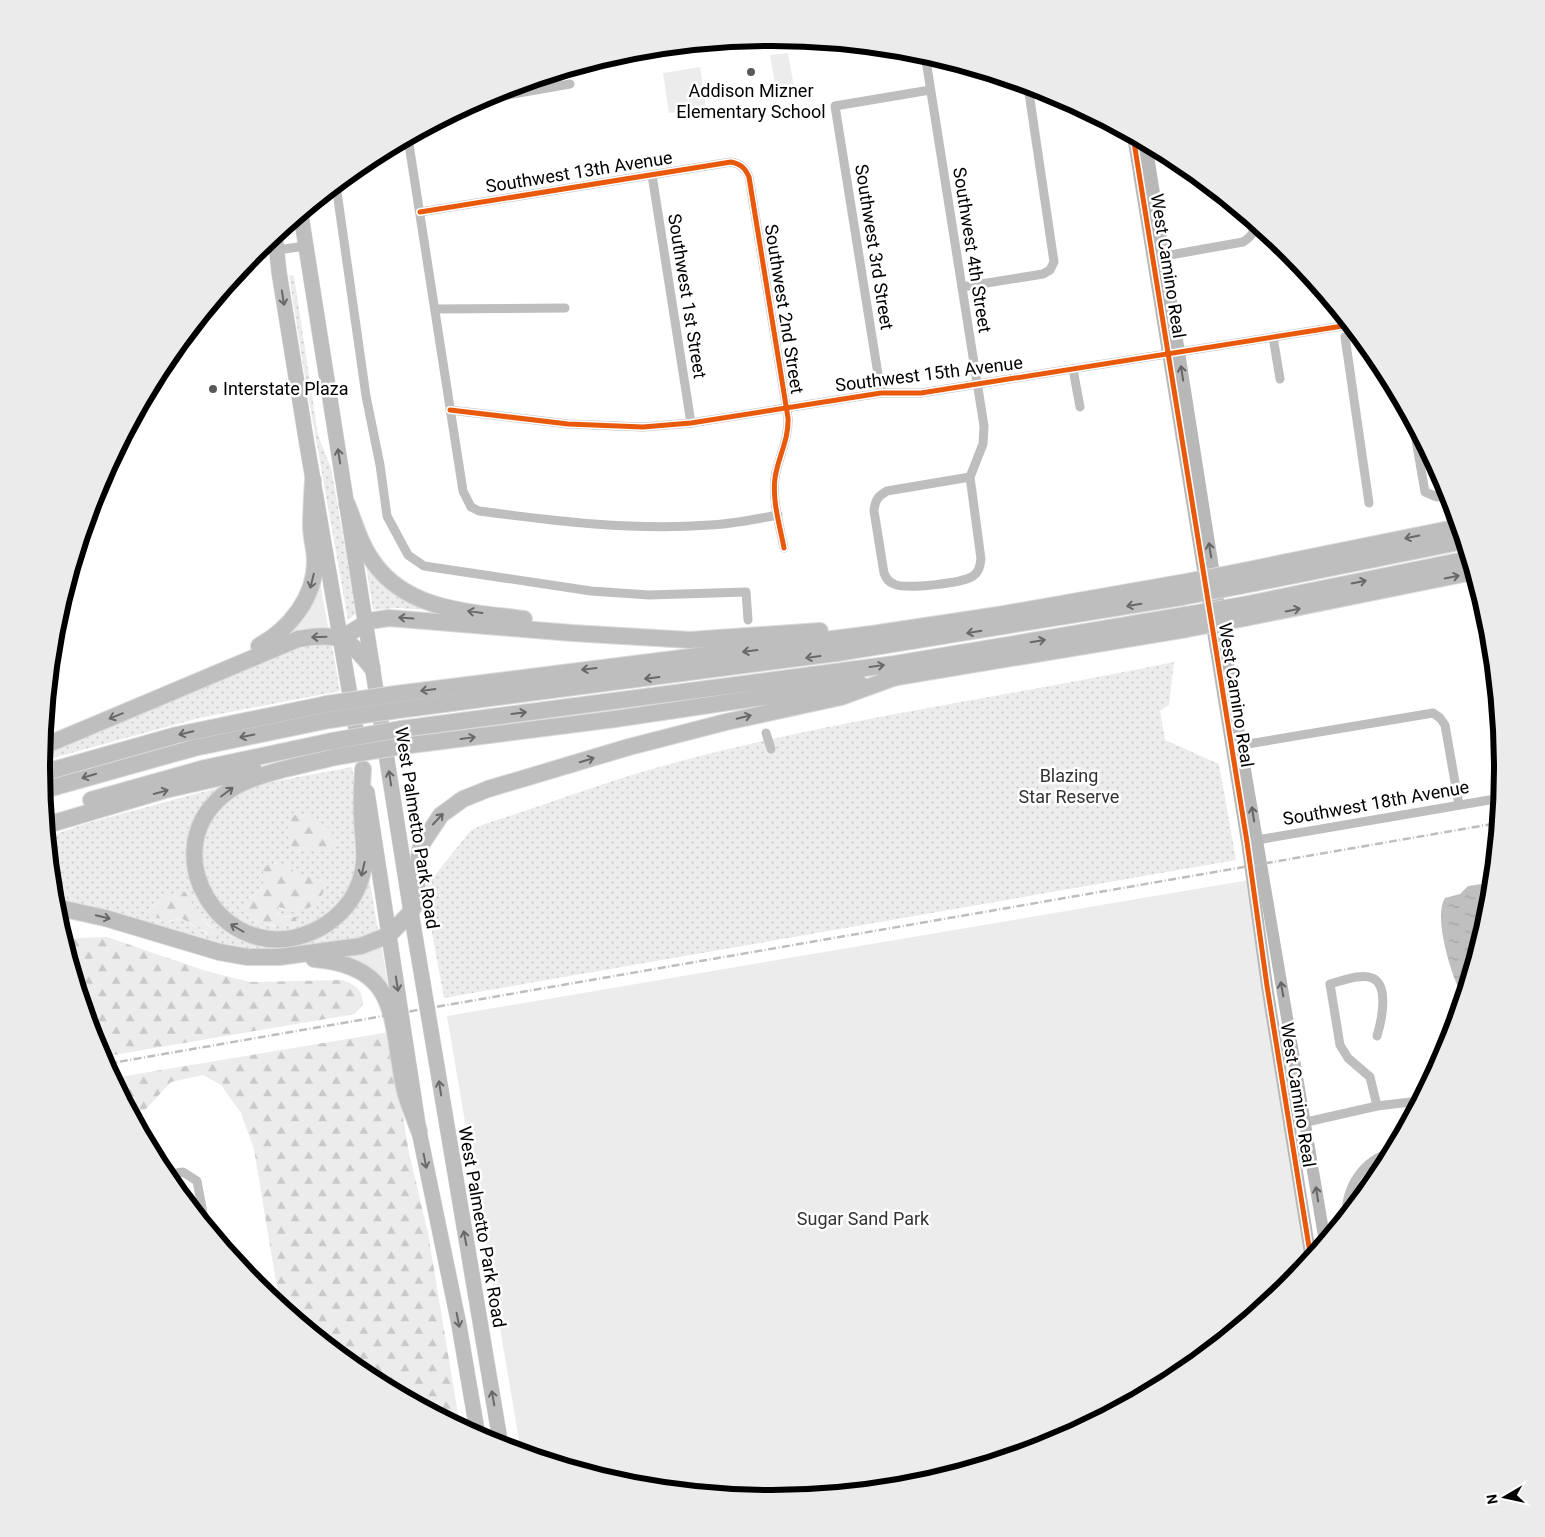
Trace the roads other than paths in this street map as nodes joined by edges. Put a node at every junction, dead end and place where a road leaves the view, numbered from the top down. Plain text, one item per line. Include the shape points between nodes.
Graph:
1 (926, 63) edge
2 (570, 84) dead end
3 (930, 90) junction
4 (517, 93) edge
5 (1029, 94) edge
6 (1135, 143) edge
7 (409, 144) edge
8 (1147, 151) edge
9 (742, 166) joint
10 (652, 175) junction
11 (420, 212) junction
12 (302, 220) edge
13 (1253, 229) edge
14 (277, 243) edge
15 (276, 244) edge
16 (306, 246) junction
17 (1158, 257) junction
18 (962, 287) junction
19 (565, 308) dead end
20 (435, 310) junction
21 (1343, 326) edge
22 (1273, 337) junction
23 (1174, 354) junction
24 (1073, 369) junction
25 (1280, 379) dead end
26 (977, 384) junction
27 (881, 392) junction
28 (1080, 407) dead end
29 (786, 408) junction
30 (450, 410) junction
31 (691, 423) junction
32 (1416, 441) edge
33 (970, 477) junction
34 (313, 480) junction
35 (1442, 496) edge
36 (347, 504) junction
37 (778, 515) junction
38 (1453, 528) edge
39 (1458, 542) edge
40 (784, 548) dead end
41 (1463, 560) edge
42 (1467, 573) edge
43 (1239, 579) junction
44 (1181, 590) junction
45 (1040, 607) junction
46 (1244, 612) junction
47 (365, 622) junction
48 (1186, 622) junction
49 (609, 635) junction
50 (342, 638) junction
51 (372, 668) junction
52 (896, 677) junction
53 (161, 698) junction
54 (397, 702) junction
55 (328, 713) junction
56 (51, 743) edge
57 (313, 744) junction
58 (1236, 747) junction
59 (333, 749) junction
60 (363, 769) junction
61 (50, 771) edge
62 (221, 777) junction
63 (51, 788) edge
64 (1494, 799) edge
65 (1459, 805) junction
66 (52, 812) edge
67 (53, 823) edge
68 (1257, 840) junction
69 (64, 909) edge
70 (411, 912) junction
71 (389, 936) junction
72 (279, 957) junction
73 (1376, 1036) dead end
74 (1413, 1102) edge
75 (1377, 1106) junction
76 (1305, 1123) junction
77 (1289, 1126) junction
78 (419, 1131) junction
79 (1381, 1157) edge
80 (174, 1173) edge
81 (1347, 1205) edge
82 (203, 1211) edge
83 (1324, 1235) edge
84 (1310, 1251) edge
85 (476, 1427) edge
86 (500, 1437) edge

1 - 3 street, Southwest 4th Street
2 - 4 street
3 - 18 street, Southwest 4th Street
3 - 27 street, Southwest 3rd Street via 835,106
5 - 18 street via 1054,262 1043,274
6 - 17 street, West Camino Real
7 - 11 street
8 - 17 street, West Camino Real
9 - 10 street, Southwest 13th Avenue via 731,162
9 - 29 street, Southwest 2nd Street via 749,177
10 - 11 street, Southwest 13th Avenue
10 - 31 street, Southwest 1st Street
11 - 20 street
12 - 16 main road, West Palmetto Park Road
13 - 17 street via 1243,242
14 - 16 street
15 -> 34 main road
36 -> 16 main road, West Palmetto Park Road
17 - 23 street, West Camino Real
18 - 26 street, Southwest 4th Street
19 - 20 street
20 - 30 street
21 - 22 street, Southwest 15th Avenue
22 - 23 street, Southwest 15th Avenue
22 - 25 street
23 - 24 street, Southwest 15th Avenue
23 - 58 street, West Camino Real
24 - 26 street, Southwest 15th Avenue
24 - 28 street
26 - 27 street, Southwest 15th Avenue via 921,393
26 - 33 street, Southwest 4th Street via 985,435
27 - 29 street, Southwest 15th Avenue
29 - 31 street, Southwest 15th Avenue
29 - 37 street, Southwest 2nd Street via 788,435 775,480
30 - 31 street, Southwest 15th Avenue via 595,426
30 - 37 street via 463,491 468,504 479,511 587,524 690,526
32 - 35 street via 1425,492
33 - 33 street via 879,495 874,511 884,573 888,580 902,586 945,583 969,579 976,574 981,559
34 - 50 main road
34 -> 53 highway via 311,528 315,563 309,592 299,611 263,644
36 - 47 main road, West Palmetto Park Road
49 -> 36 highway via 578,626 453,609 418,599 393,583 373,562
37 - 40 street, Southwest 2nd Street
38 -> 43 highway
39 - 43 highway
46 -> 41 highway
46 -> 42 highway
43 - 44 highway, bridge
44 - 45 highway
44 -> 54 highway via 846,652
45 - 49 highway via 731,639
45 -> 54 highway via 964,621
46 - 48 highway, bridge
49 -> 47 highway via 400,618
47 - 50 highway
47 - 51 main road, West Palmetto Park Road
48 - 52 highway
59 -> 48 highway, bridge via 401,729
50 - 51 highway via 356,648
50 -> 53 highway via 315,637 289,642
50 - 60 main road
70 -> 51 main road, West Palmetto Park Road
59 -> 52 highway, bridge via 403,746 615,719
70 -> 52 highway via 418,899 416,876 421,845 441,815 463,799 629,747 840,697
53 -> 56 highway
54 - 55 highway, bridge
55 -> 61 highway via 233,722
55 -> 63 highway
57 - 59 highway
57 - 62 highway
57 - 66 highway via 196,770
58 - 65 street via 1425,713 1437,716 1445,725
68 -> 58 street, West Camino Real
58 - 77 street, West Camino Real
60 -> 59 highway via 362,820 366,857 356,890 343,910 319,929 294,938 262,938 233,926 208,902 196,872 196,839 205,816 237,785
59 - 62 highway via 305,760
60 - 71 main road
67 -> 62 highway
64 - 65 street, Southwest 18th Avenue
65 - 68 street, Southwest 18th Avenue
76 -> 68 street, West Camino Real
69 -> 72 highway via 121,922 232,955
70 - 71 highway
86 -> 70 main road, West Palmetto Park Road
71 - 72 highway via 351,948
71 -> 78 main road
72 - 78 highway via 342,964 359,970 380,988 391,1006 404,1089
73 - 75 street via 1383,1017 1381,989 1377,982 1363,976 1330,984 1340,1045 1348,1058 1370,1077
74 - 75 street
75 - 76 street
76 - 77 street
83 -> 76 street, West Camino Real
77 - 84 street, West Camino Real
78 -> 85 main road
79 - 81 street via 1357,1176
80 - 82 street via 191,1175 197,1181

